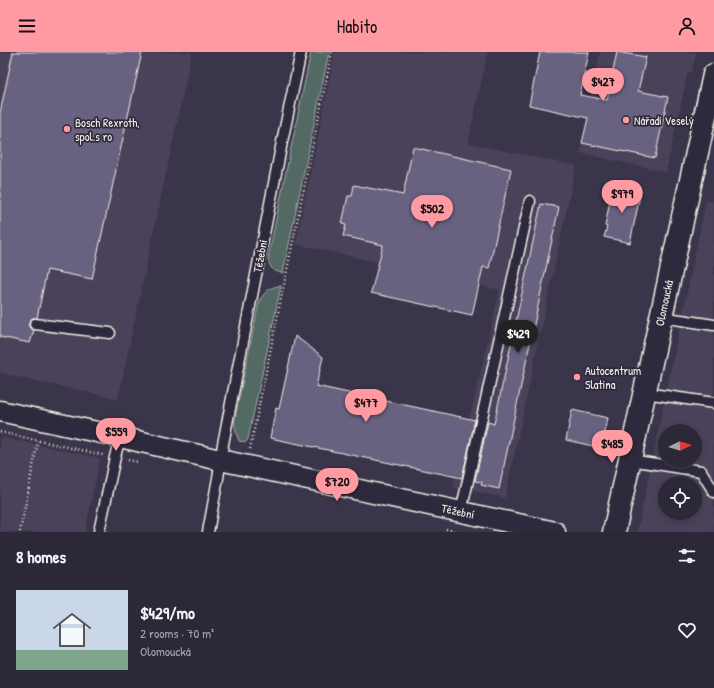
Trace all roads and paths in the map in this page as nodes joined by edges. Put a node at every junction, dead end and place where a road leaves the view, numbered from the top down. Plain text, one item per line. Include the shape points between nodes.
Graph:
1 (302, 52) edge
2 (332, 52) edge
3 (714, 75) edge
4 (530, 201) dead end
5 (661, 317) junction
6 (35, 324) dead end
7 (714, 325) edge
8 (110, 333) dead end
9 (645, 393) junction
10 (714, 403) edge
11 (0, 411) edge
12 (120, 437) junction
13 (38, 440) dead end
14 (250, 450) dead end
15 (220, 460) junction
16 (630, 460) junction
17 (714, 492) edge
18 (461, 512) junction
19 (20, 532) edge
20 (99, 532) edge
21 (208, 532) edge
22 (555, 532) edge
23 (614, 532) edge

1 - 15 lane, Těžební
2 - 14 path
3 - 5 main road, Olomoucká
4 - 18 lane
5 - 7 lane
5 - 9 main road, Olomoucká
6 - 8 lane
9 - 10 lane
9 - 16 main road, Olomoucká
11 - 12 street, Těžební
12 - 15 street, Těžební
12 - 20 lane
13 - 19 path
15 - 18 street, Těžební
15 - 21 lane
16 - 17 lane via 701,471
16 - 23 main road, Olomoucká
18 - 22 street, Těžební

